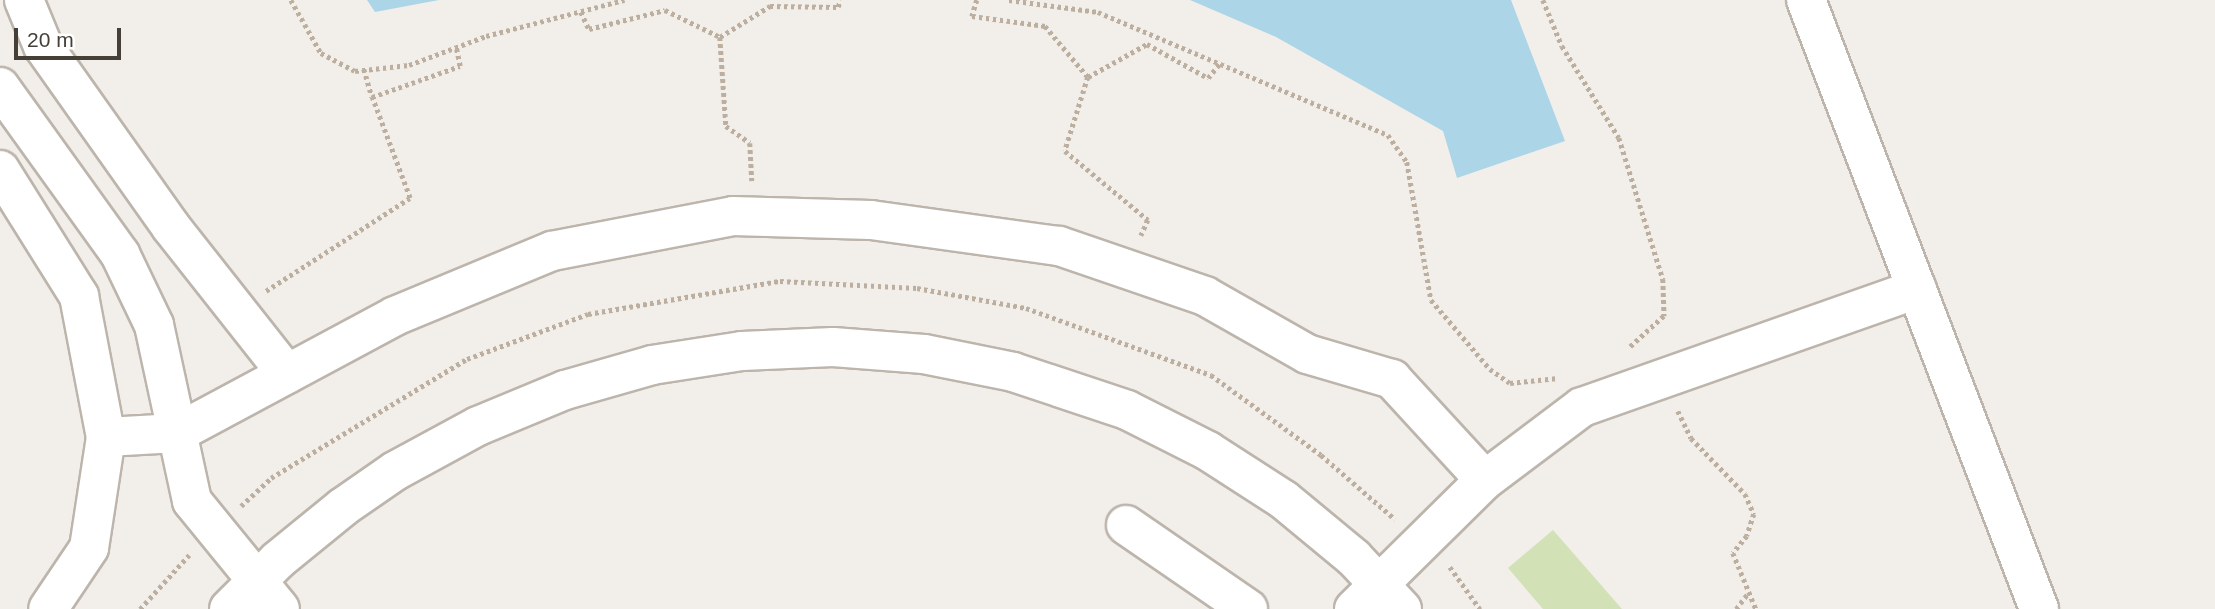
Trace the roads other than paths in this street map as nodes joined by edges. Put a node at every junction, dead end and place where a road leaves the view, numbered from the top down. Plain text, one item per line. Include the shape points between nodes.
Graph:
1 (24, 0) edge
2 (1807, 0) edge
3 (0, 87) edge
4 (0, 170) edge
5 (1917, 289) junction
6 (288, 374) junction
7 (177, 433) junction
8 (106, 437) junction
9 (1485, 480) junction
10 (1126, 525) dead end
11 (269, 594) edge
12 (1378, 601) edge
13 (48, 609) edge
14 (229, 609) edge
15 (1248, 609) edge
16 (2039, 609) edge

1 - 6 street via 43,46 171,227
2 - 5 street
3 - 7 street via 120,254 154,325
4 - 8 street via 79,296
5 - 9 street via 1582,407
5 - 16 street
6 - 7 street
6 - 9 street via 395,316 552,251 733,216 871,220 1059,246 1205,296 1307,354 1392,379
7 - 8 street
7 - 11 street via 192,501
8 - 13 street via 89,548
9 - 12 street
10 - 15 street
11 - 12 street via 343,507 395,471 478,426 553,395 652,365 742,351 833,347 924,354 1013,372 1127,410 1209,451 1284,500
11 - 14 street

